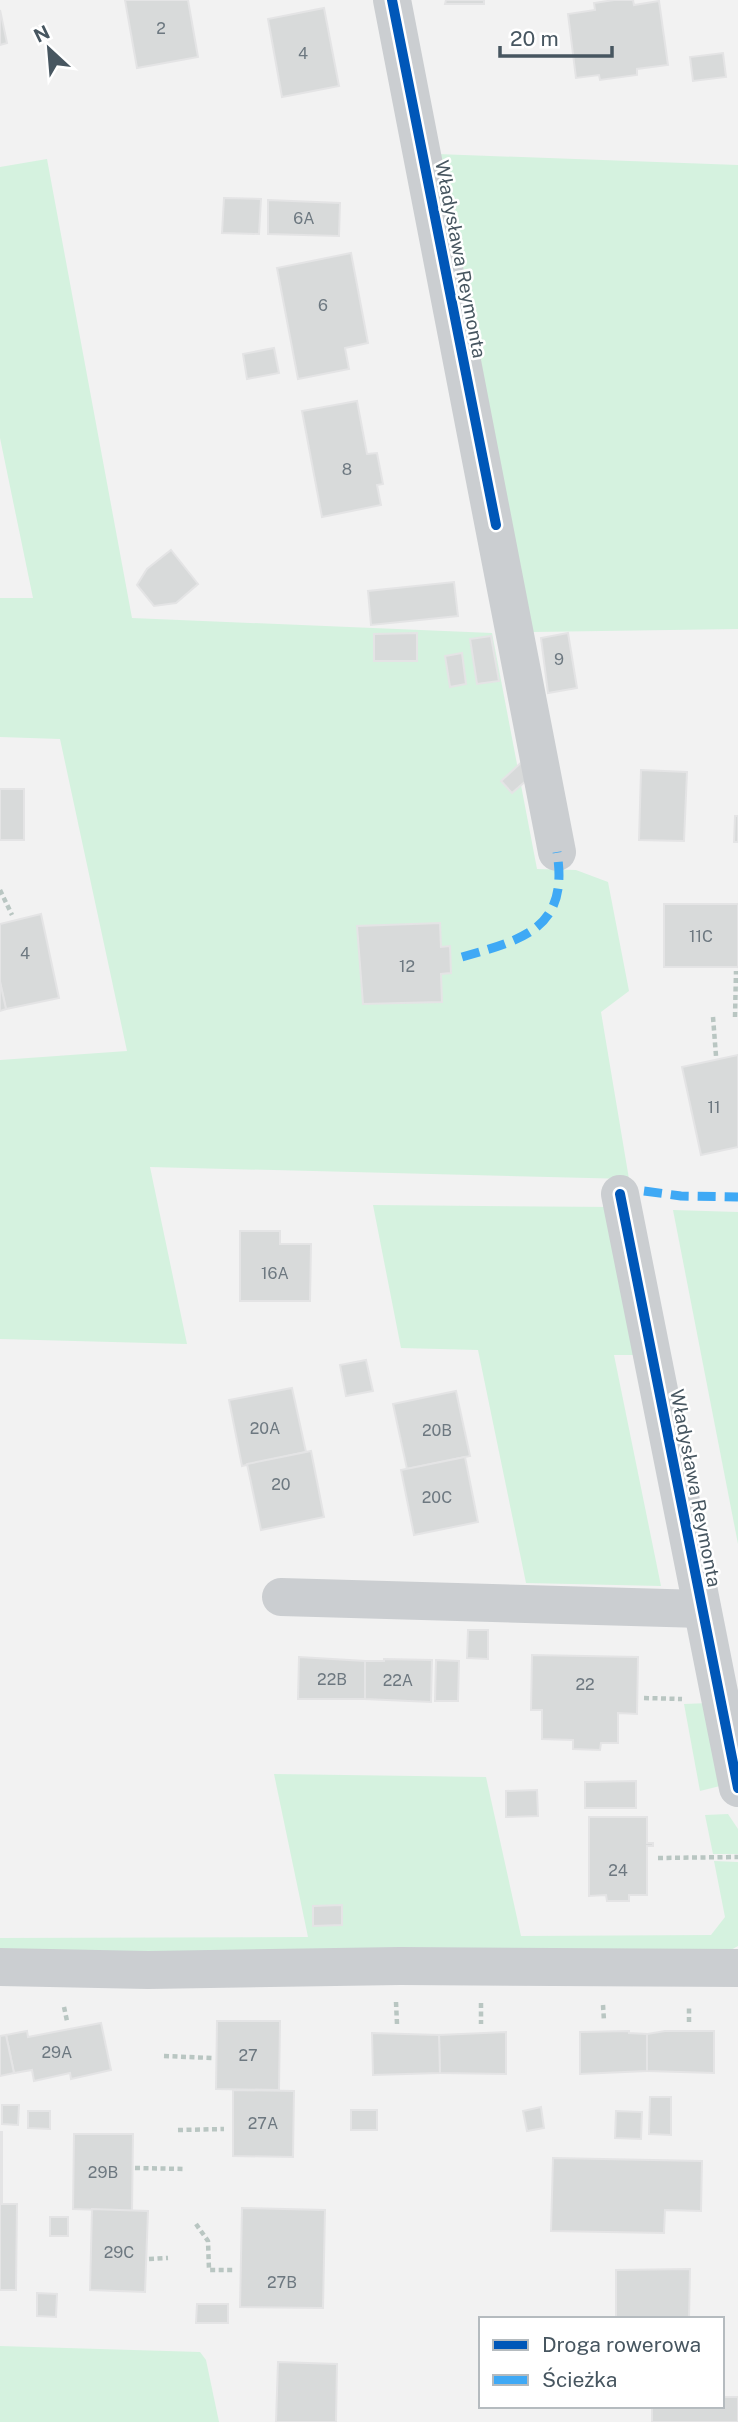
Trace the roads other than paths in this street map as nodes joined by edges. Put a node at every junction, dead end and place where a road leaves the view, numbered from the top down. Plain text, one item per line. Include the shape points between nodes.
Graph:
1 (393, 0) edge
2 (557, 852) dead end
3 (620, 1194) dead end
4 (281, 1597) dead end
5 (702, 1609) junction
6 (738, 1788) edge
7 (0, 1967) edge
8 (738, 1968) edge

1 - 2 street, Władysława Reymonta
3 - 5 street, Władysława Reymonta
4 - 5 street, Władysława Reymonta
5 - 6 street, Władysława Reymonta
7 - 8 street

